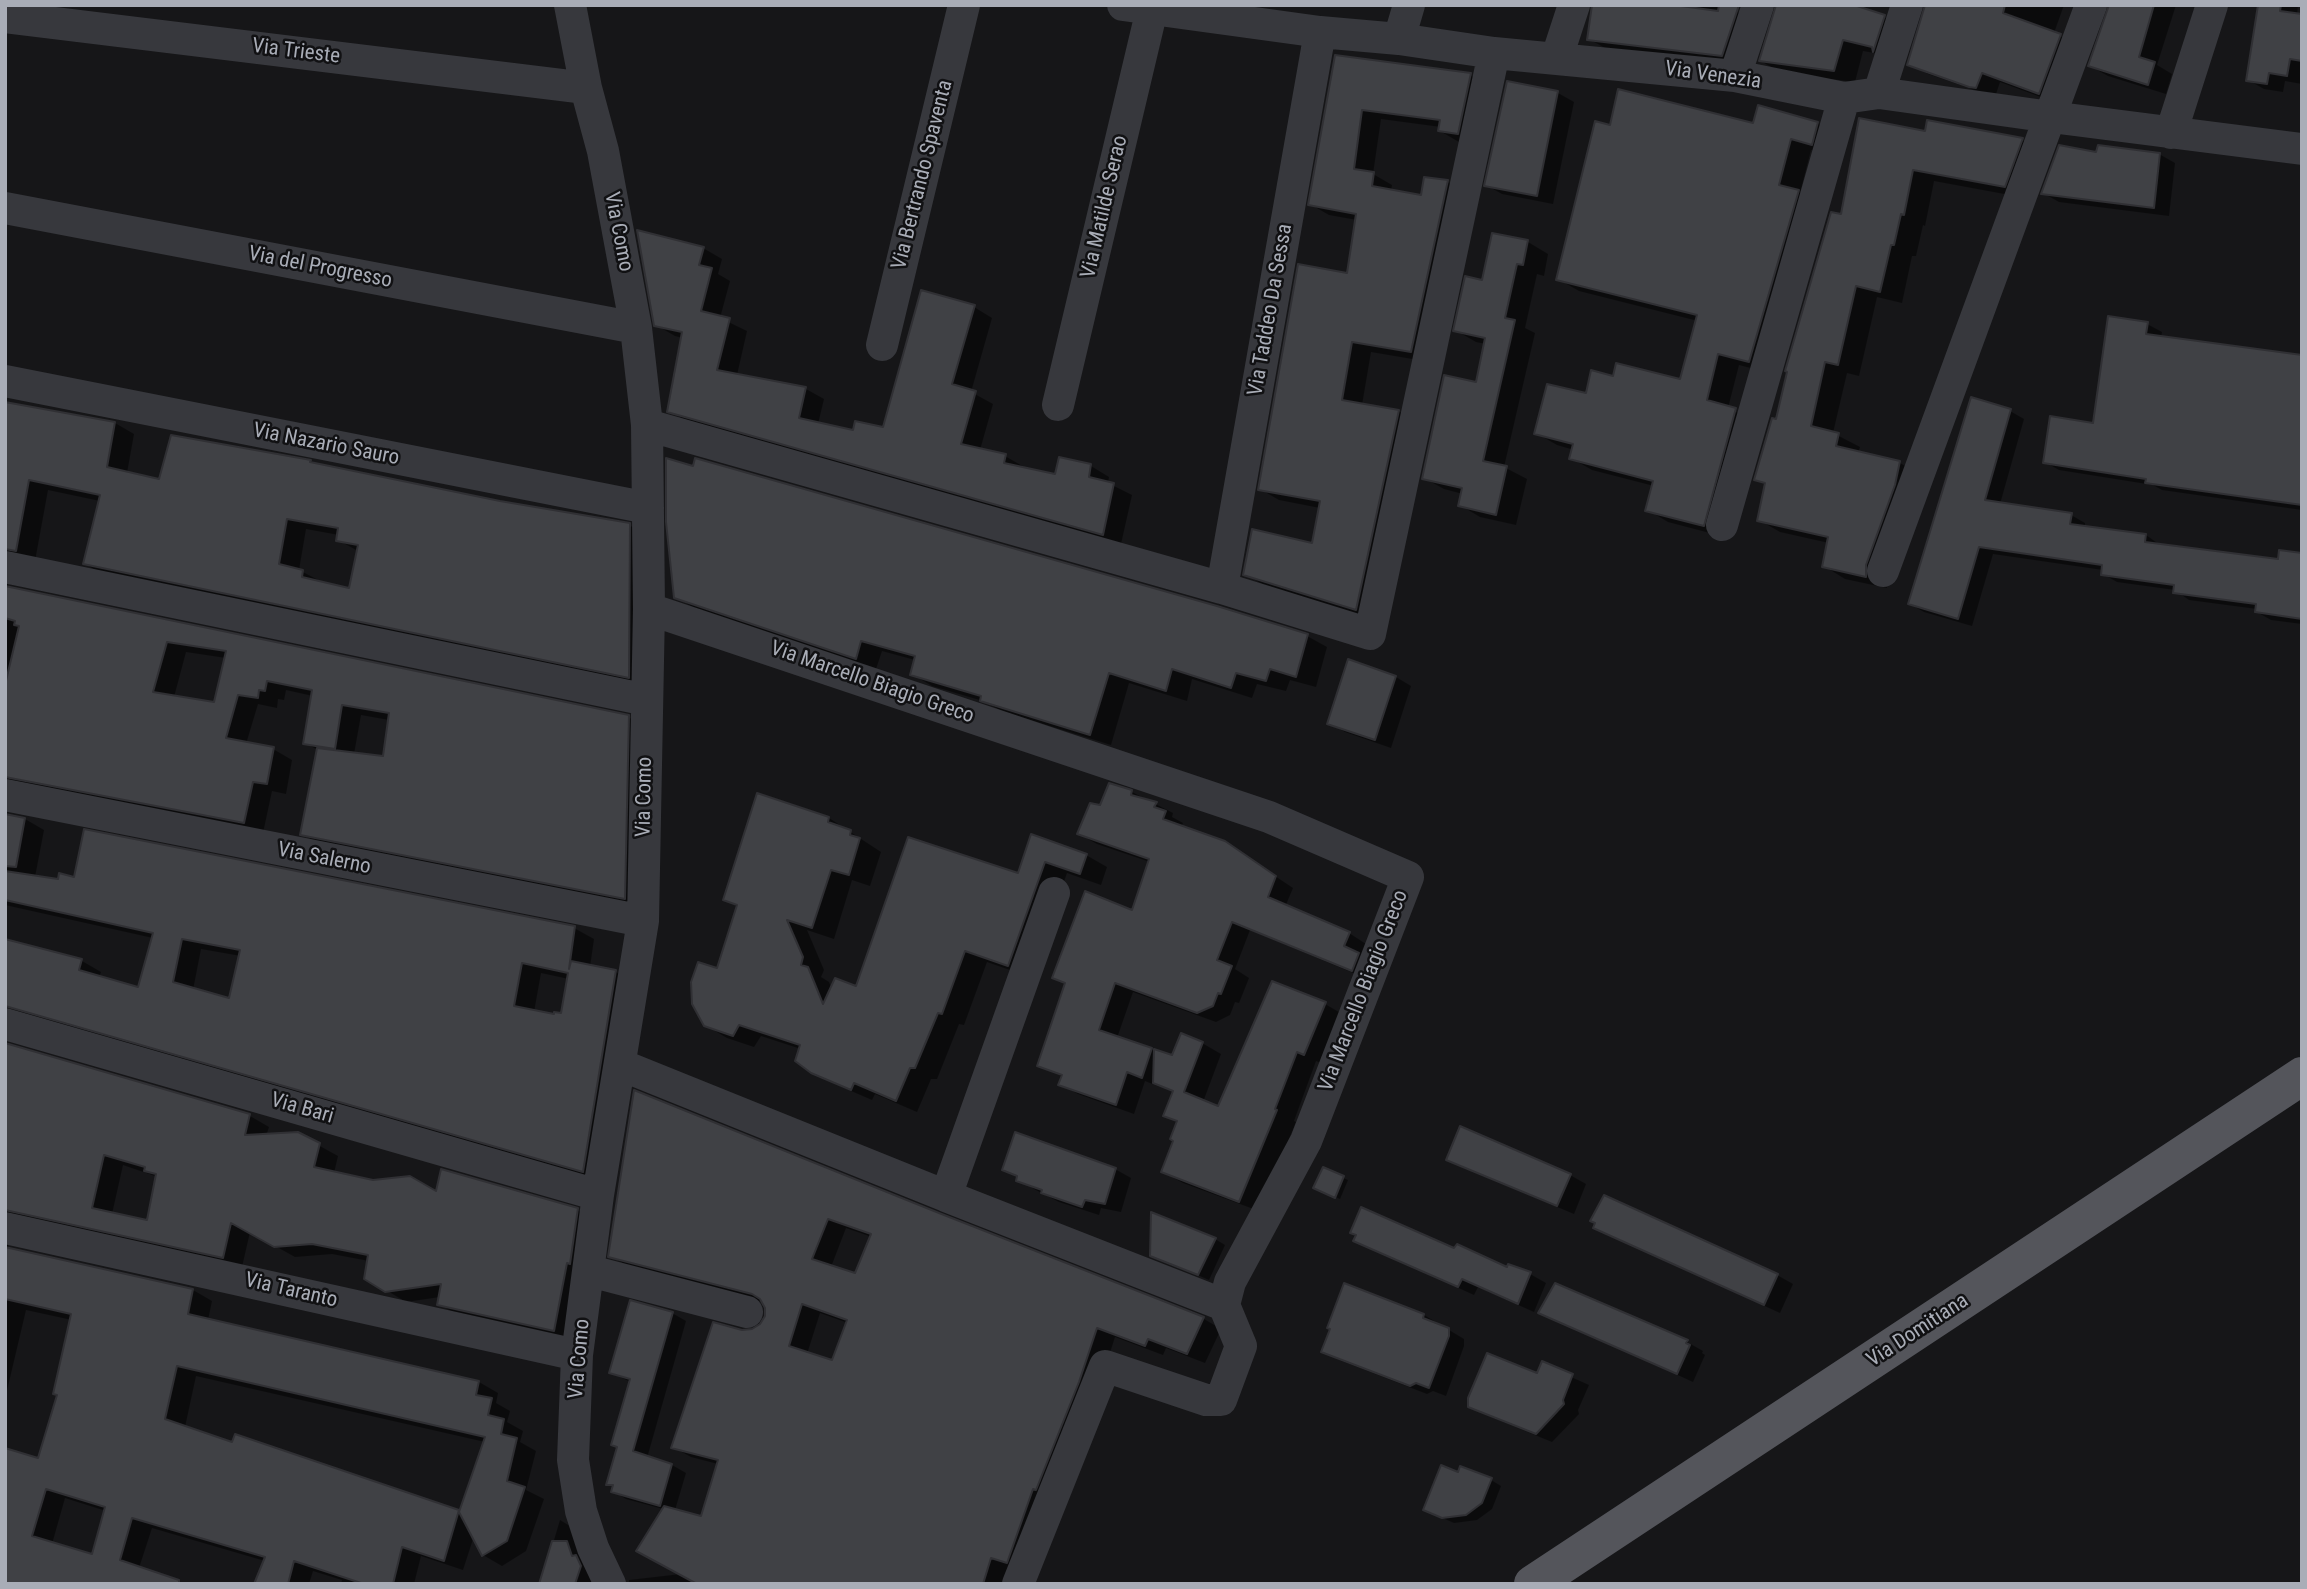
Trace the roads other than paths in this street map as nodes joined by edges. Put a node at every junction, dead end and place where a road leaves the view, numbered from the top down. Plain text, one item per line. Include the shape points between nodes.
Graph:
1 (570, 5) edge
2 (964, 5) edge
3 (1409, 5) edge
4 (1574, 5) edge
5 (1758, 5) edge
6 (1907, 5) edge
7 (2091, 5) edge
8 (2212, 5) edge
9 (1143, 6) edge
10 (5, 17) edge
11 (1320, 32) junction
12 (1399, 39) junction
13 (1494, 53) junction
14 (1557, 57) junction
15 (1735, 76) junction
16 (586, 88) junction
17 (1879, 93) junction
18 (1844, 98) junction
19 (2051, 117) junction
20 (2171, 133) junction
21 (2302, 149) edge
22 (5, 208) edge
23 (636, 328) junction
24 (882, 345) dead end
25 (5, 381) edge
26 (1058, 405) dead end
27 (647, 425) junction
28 (648, 508) junction
29 (1722, 525) dead end
30 (5, 567) edge
31 (1883, 571) dead end
32 (1222, 588) junction
33 (649, 608) junction
34 (647, 700) junction
35 (5, 795) edge
36 (1054, 893) dead end
37 (643, 921) junction
38 (5, 1024) edge
39 (621, 1065) junction
40 (2302, 1076) edge
41 (598, 1195) junction
42 (946, 1196) junction
43 (5, 1228) edge
44 (590, 1271) junction
45 (1224, 1305) junction
46 (747, 1312) dead end
47 (577, 1355) junction
48 (610, 1584) edge
49 (1018, 1584) edge
50 (1533, 1584) edge

1 - 16 street, Via Como
2 - 24 street, Via Bertrando Spaventa
3 - 12 street
4 - 14 street
5 - 15 street
6 - 17 street
7 - 19 street
8 - 20 street
9 - 11 street, Via Venezia
9 - 26 street, Via Matilde Serao
10 - 16 street, Via Trieste
11 - 12 street, Via Venezia
11 - 32 street, Via Taddeo Da Sessa
12 - 13 street, Via Venezia
13 - 14 street, Via Venezia
13 - 32 street via 1370,634
14 - 15 street, Via Venezia
15 - 18 street, Via Venezia
16 - 23 street, Via Como via 603,150
17 - 18 street, Via Venezia
17 - 19 street, Via Venezia
18 - 29 street
19 - 20 street, Via Venezia
19 - 31 street
20 - 21 street, Via Venezia
22 - 23 street, Via del Progresso
23 - 27 street, Via Como
25 - 28 street, Via Nazario Sauro
27 - 28 street, Via Como
27 - 32 street
28 - 33 street, Via Como
30 - 34 street
33 - 34 street, Via Como
33 - 45 street, Via Marcello Biagio Greco via 1269,817 1408,877 1306,1141 1244,1253
34 - 37 street, Via Como
35 - 37 street, Via Salerno
36 - 42 street
37 - 39 street, Via Como
38 - 41 street, Via Bari
39 - 41 street, Via Como
39 - 42 street
40 - 50 main road, Via Domitiana
41 - 44 street, Via Como
42 - 45 street
43 - 47 street, Via Taranto
44 - 46 street
44 - 47 street, Via Como
45 - 49 street via 1241,1346 1221,1400 1206,1400 1105,1366
47 - 48 street, Via Como via 573,1460 581,1511

